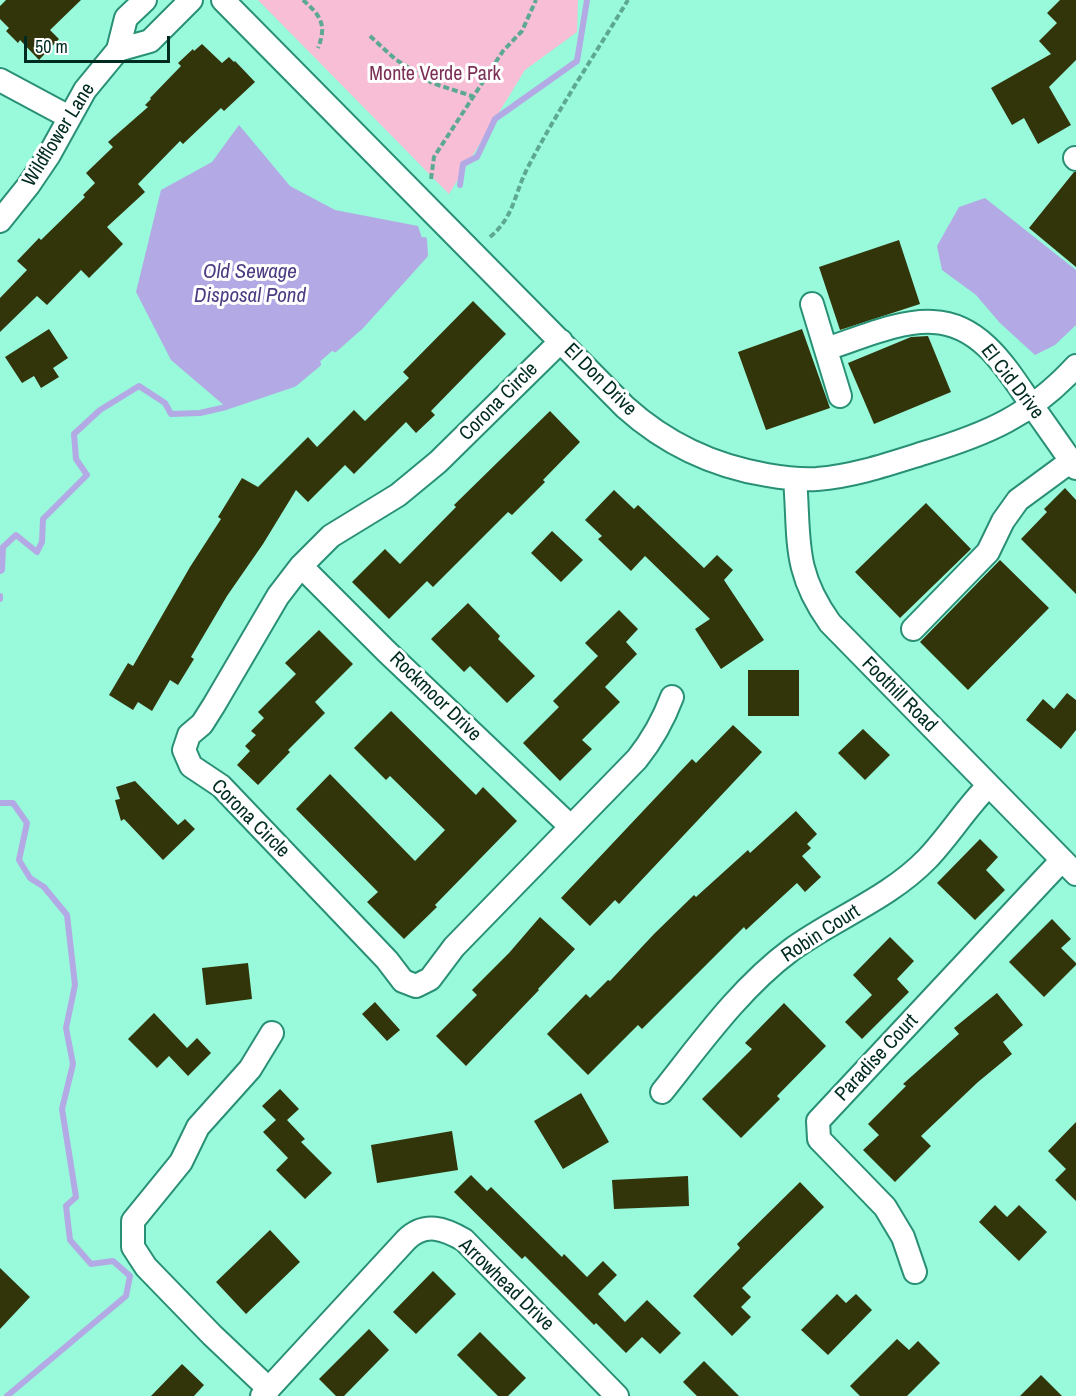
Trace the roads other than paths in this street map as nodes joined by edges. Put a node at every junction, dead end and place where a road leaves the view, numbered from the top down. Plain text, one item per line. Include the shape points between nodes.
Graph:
1 (144, 0) edge
2 (191, 0) edge
3 (223, 0) edge
4 (118, 50) junction
5 (0, 80) edge
6 (69, 117) junction
7 (0, 221) edge
8 (812, 304) dead end
9 (561, 341) junction
10 (826, 349) junction
11 (1076, 366) edge
12 (840, 396) dead end
13 (1033, 406) junction
14 (1073, 465) edge
15 (795, 479) junction
16 (301, 566) junction
17 (913, 629) dead end
18 (672, 697) dead end
19 (988, 786) junction
20 (570, 826) junction
21 (1069, 867) edge
22 (272, 1033) dead end
23 (662, 1092) dead end
24 (915, 1272) dead end
25 (266, 1392) edge
26 (617, 1396) edge

1 - 4 street, Wildflower Lane via 126,18
2 - 4 street via 150,41
3 - 9 street, El Don Drive
4 - 6 street, Wildflower Lane via 85,90
5 - 6 street
6 - 7 street, Wildflower Lane via 49,155
8 - 10 street
9 - 15 street, El Don Drive via 642,422 674,444 733,468
9 - 16 street, Corona Circle via 438,462 398,495 331,536
10 - 12 street
10 - 13 street, El Cid Drive via 903,325 946,324 990,349
11 - 13 street, El Don Drive
13 - 14 street, El Cid Drive
13 - 15 street, El Don Drive via 995,429 888,465 841,476
14 - 17 street via 1018,500 988,552
15 - 19 street, Foothill Road via 798,548 817,605 853,648
16 - 20 street, Rockmoor Drive
16 - 20 street, Corona Circle via 278,596 202,724 189,735 184,750 191,766 221,786 403,981 416,986 430,979 454,947
18 - 20 street, Corona Circle via 648,746
19 - 21 street, Foothill Road
19 - 23 street, Robin Court via 927,859 896,886 791,950 752,985
21 - 24 street, Paradise Court via 818,1121 819,1139 885,1207 903,1237
22 - 25 street via 250,1069 198,1127 181,1162 133,1221 133,1247 146,1267
25 - 26 street, Arrowhead Drive via 406,1240 430,1227 464,1240

